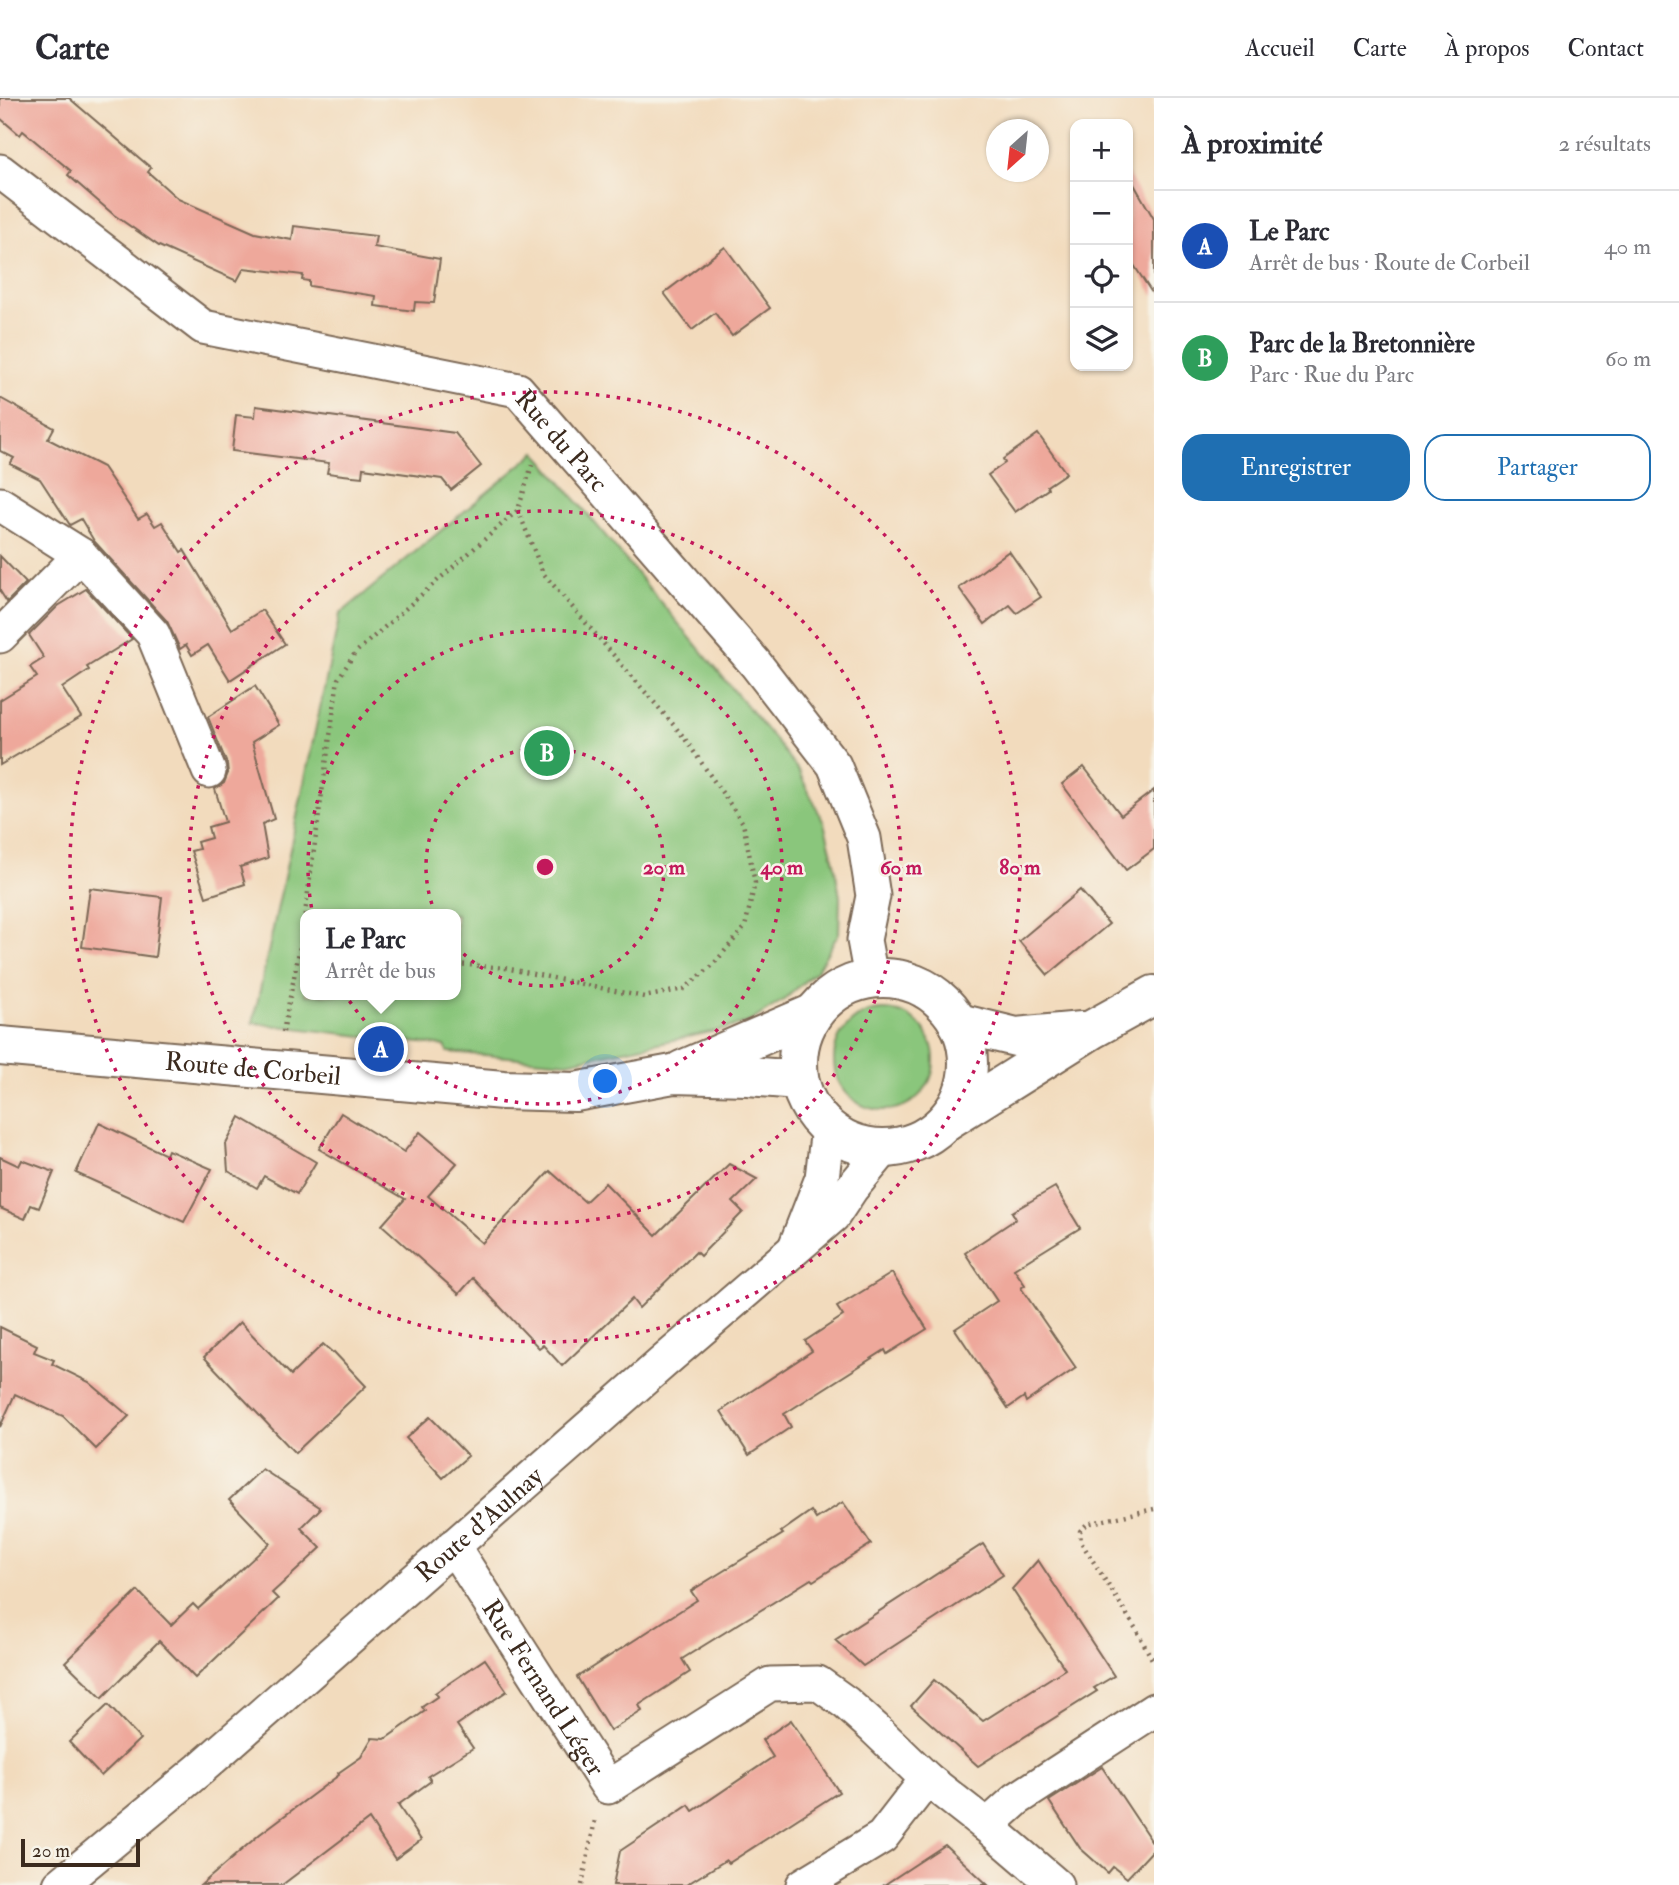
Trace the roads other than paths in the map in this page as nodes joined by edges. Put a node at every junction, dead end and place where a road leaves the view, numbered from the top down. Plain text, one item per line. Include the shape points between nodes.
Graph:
1 (0, 171) edge
2 (0, 504) edge
3 (81, 555) junction
4 (0, 636) edge
5 (209, 771) dead end
6 (871, 978) junction
7 (1154, 995) edge
8 (812, 1014) junction
9 (958, 1023) junction
10 (1091, 1030) junction
11 (0, 1046) edge
12 (673, 1074) junction
13 (798, 1080) junction
14 (946, 1121) junction
15 (828, 1128) junction
16 (885, 1148) junction
17 (794, 1250) junction
18 (453, 1546) junction
19 (1154, 1710) edge
20 (927, 1779) junction
21 (987, 1826) junction
22 (60, 1885) edge
23 (803, 1885) edge
24 (1056, 1885) edge

1 - 6 street, Rue du Parc via 203,327 519,390 755,663 834,765 864,838 873,896 864,940
2 - 3 street
3 - 4 street
3 - 5 street via 153,634
6 - 8 main road via 829,997
6 - 9 main road via 922,986 943,1002
7 - 10 main road
8 - 12 main road, Route de Corbeil
8 - 13 main road via 798,1052
9 - 10 main road via 1016,1037
9 - 14 main road via 967,1047 968,1074 961,1100
10 - 14 main road
11 - 12 main road, Route de Corbeil via 503,1090 575,1092
12 - 13 main road, Route de Corbeil
13 - 15 main road via 813,1113
14 - 16 main road via 928,1136
15 - 16 main road via 855,1143
15 - 17 street via 822,1178
16 - 17 street, Route d'Aulnay via 833,1216
17 - 18 street, Route d'Aulnay
18 - 20 street, Rue Fernand Léger via 608,1787 770,1684 818,1683
18 - 22 street, Route d'Aulnay via 200,1769
19 - 21 street via 1017,1799
20 - 21 street, Rue Fernand Léger
20 - 23 street via 882,1837
21 - 24 street, Rue Fernand Léger

